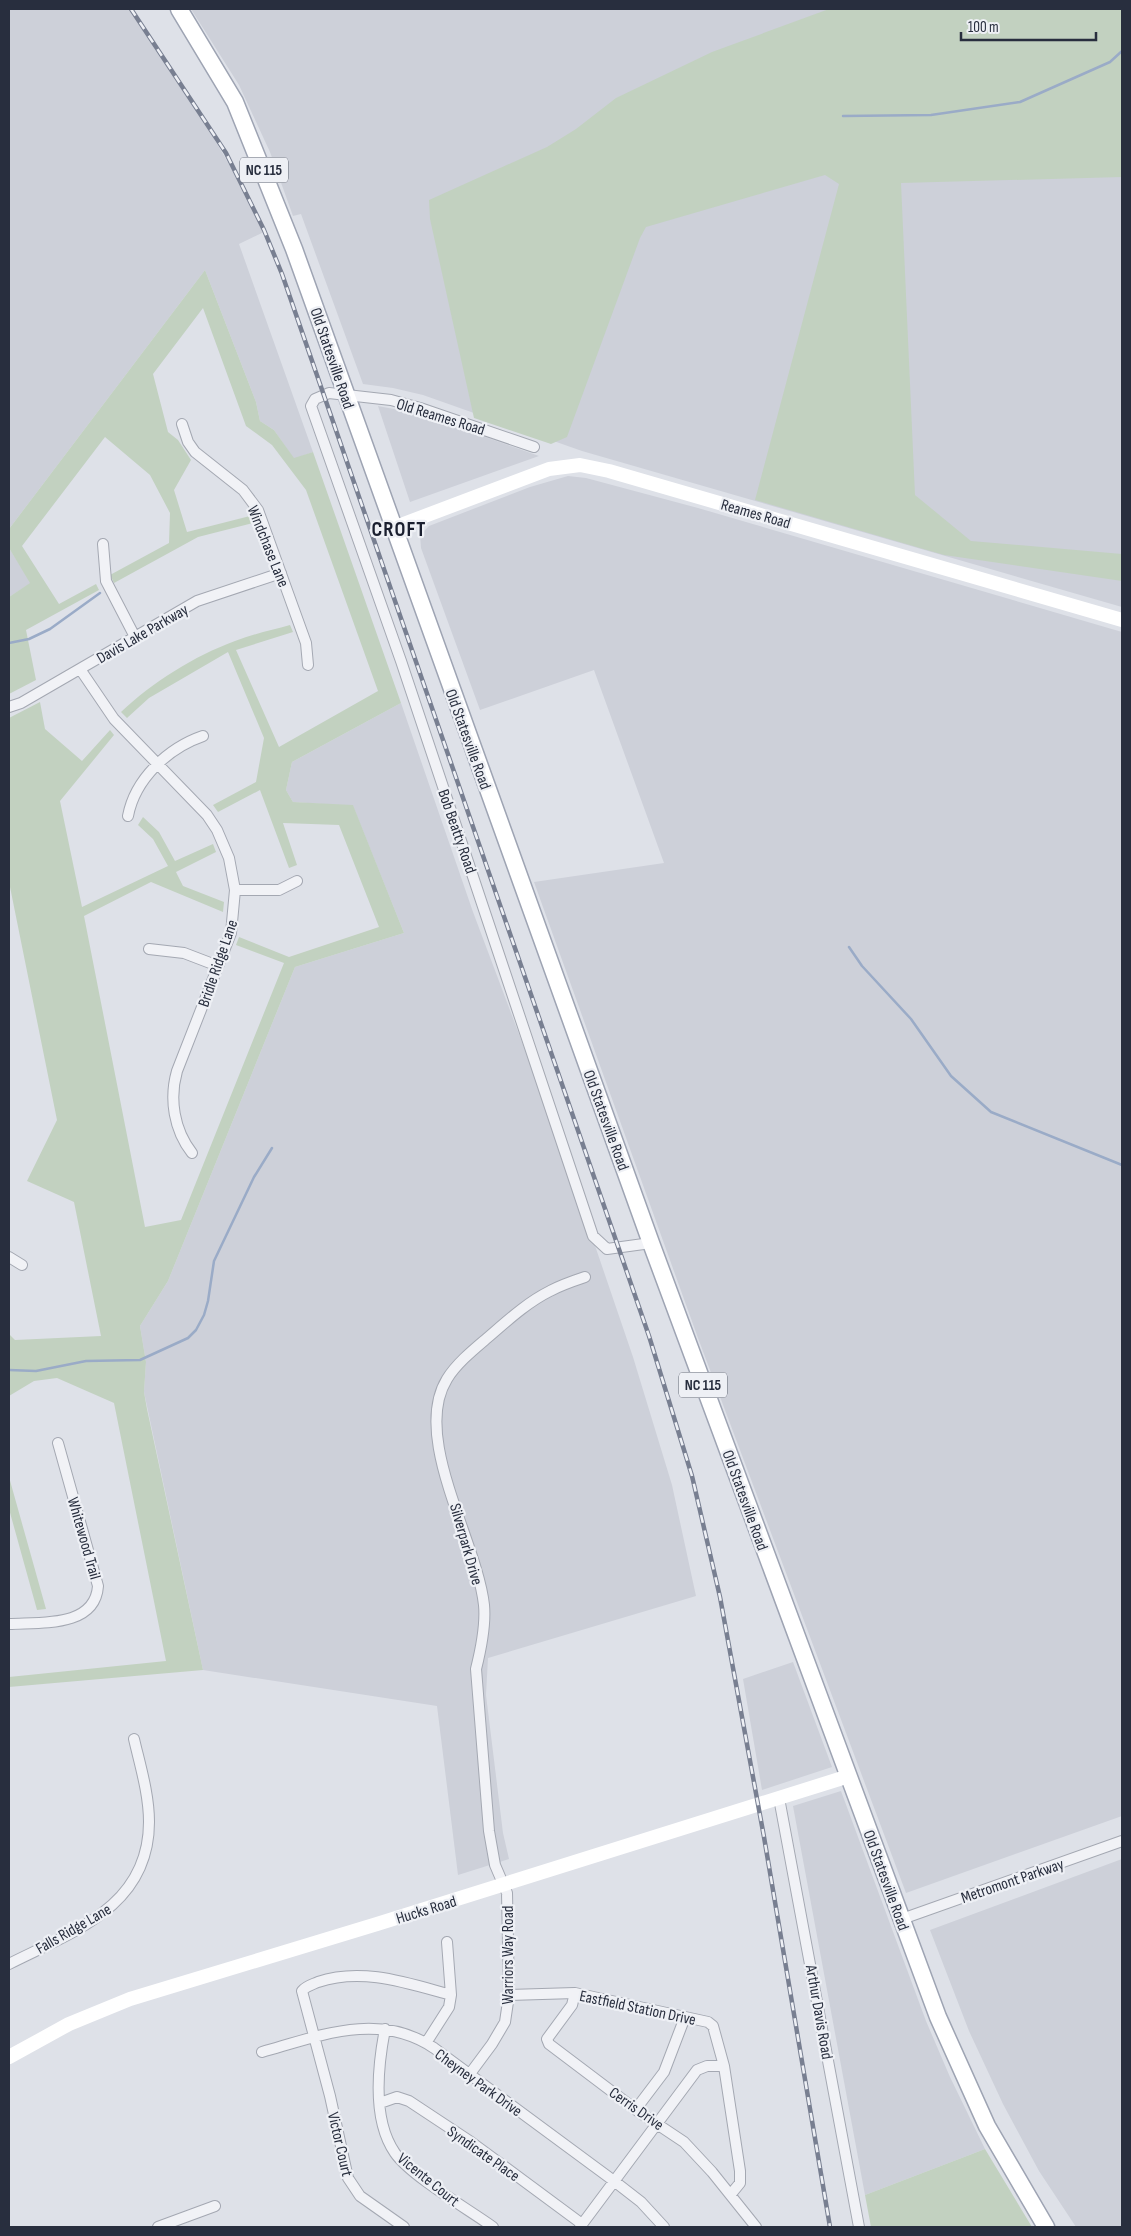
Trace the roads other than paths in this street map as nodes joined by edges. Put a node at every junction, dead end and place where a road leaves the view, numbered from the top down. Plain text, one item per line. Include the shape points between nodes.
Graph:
1 (178, 9) edge
2 (346, 394) junction
3 (182, 424) dead end
4 (534, 447) dead end
5 (393, 528) junction
6 (103, 544) dead end
7 (281, 573) junction
8 (1122, 620) edge
9 (134, 637) junction
10 (308, 665) dead end
11 (80, 669) junction
12 (9, 707) edge
13 (203, 736) dead end
14 (159, 765) junction
15 (128, 816) dead end
16 (297, 882) dead end
17 (235, 890) junction
18 (149, 949) dead end
19 (218, 966) junction
20 (192, 1153) dead end
21 (651, 1242) junction
22 (9, 1257) edge
23 (22, 1264) dead end
24 (585, 1277) dead end
25 (58, 1443) dead end
26 (9, 1624) edge
27 (134, 1739) dead end
28 (849, 1776) junction
29 (779, 1798) junction
30 (1122, 1841) edge
31 (504, 1884) junction
32 (902, 1918) junction
33 (447, 1942) dead end
34 (9, 1964) edge
35 (575, 1993) junction
36 (450, 1995) junction
37 (508, 1995) junction
38 (685, 2017) junction
39 (385, 2028) junction
40 (314, 2037) junction
41 (426, 2043) junction
42 (262, 2052) dead end
43 (9, 2057) edge
44 (724, 2066) junction
45 (468, 2075) junction
46 (380, 2103) junction
47 (636, 2109) junction
48 (658, 2123) junction
49 (614, 2181) junction
50 (730, 2194) junction
51 (215, 2206) dead end
52 (581, 2226) edge
53 (158, 2227) edge
54 (404, 2227) edge
55 (493, 2227) edge
56 (664, 2227) edge
57 (756, 2227) edge
58 (859, 2227) edge
59 (1046, 2227) edge

1 - 2 main road, Old Statesville Road / NC 115 via 235,102 294,249
2 - 4 street, Old Reames Road via 420,408
2 - 5 main road, Old Statesville Road / NC 115
2 - 21 street, Bob Beatty Road via 330,393 315,399 312,409 401,661 593,1236 607,1249
3 - 7 street, Windchase Lane via 195,452 243,490 254,504
5 - 8 main road, Reames Road via 549,469 580,465
5 - 21 main road, Old Statesville Road / NC 115
6 - 9 street via 106,581
7 - 9 street, Davis Lake Parkway via 197,601
7 - 10 street, Windchase Lane via 306,644
9 - 11 street, Davis Lake Parkway
11 - 12 street, Davis Lake Parkway
11 - 14 street, Bridle Ridge Lane via 114,719
13 - 14 street via 179,747
14 - 15 street via 134,794
14 - 17 street, Bridle Ridge Lane via 208,815 229,858
16 - 17 street via 279,890
17 - 19 street, Bridle Ridge Lane via 231,933
18 - 19 street via 184,953
19 - 20 street, Bridle Ridge Lane via 172,1089 178,1127
21 - 28 main road, Old Statesville Road / NC 115
22 - 23 street
24 - 31 street, Silverpark Drive via 550,1291 473,1349 446,1380 434,1428 484,1606 482,1646 476,1669 489,1831 495,1865
25 - 26 street, Whitewood Trail via 98,1586 97,1597 87,1611 74,1618
27 - 34 street, Falls Ridge Lane via 149,1820 146,1846 132,1883 113,1907 97,1918
28 - 29 main road, Hucks Road
28 - 32 main road, Old Statesville Road / NC 115
29 - 31 main road, Hucks Road
29 - 58 street, Arthur Davis Road
30 - 32 street, Metromont Parkway
31 - 37 street, Warriors Way Road via 507,1893
31 - 43 main road, Hucks Road via 130,1999 69,2024
32 - 59 main road, Old Statesville Road / NC 115 via 938,2017 987,2126
33 - 36 street
35 - 37 street, Eastfield Station Drive
35 - 38 street, Eastfield Station Drive
35 - 47 street, Cerris Drive via 572,2005 548,2039 548,2044
36 - 40 street, Victor Court via 384,1978 334,1977 302,1991
36 - 41 street via 449,2007
37 - 45 street, Warriors Way Road via 505,2022
38 - 44 street, Eastfield Station Drive via 713,2026
38 - 47 street via 664,2072
39 - 40 street, Cheyney Park Drive via 353,2029
39 - 41 street, Cheyney Park Drive
39 - 46 street, Vicente Court via 378,2073
40 - 42 street, Cheyney Park Drive
40 - 54 street, Victor Court via 348,2178 360,2196
41 - 45 street, Cheyney Park Drive
44 - 48 street via 697,2070
44 - 50 street, Eastfield Station Drive via 740,2171 740,2184
45 - 49 street, Cheyney Park Drive
46 - 52 street, Syndicate Place via 397,2097 409,2101 470,2142
46 - 55 street, Vicente Court via 389,2141 403,2162
47 - 48 street, Cerris Drive
48 - 49 street
48 - 50 street, Cerris Drive via 686,2143
49 - 52 street
49 - 56 street, Cheyney Park Drive via 641,2202
50 - 57 street, Cerris Drive
51 - 53 street

